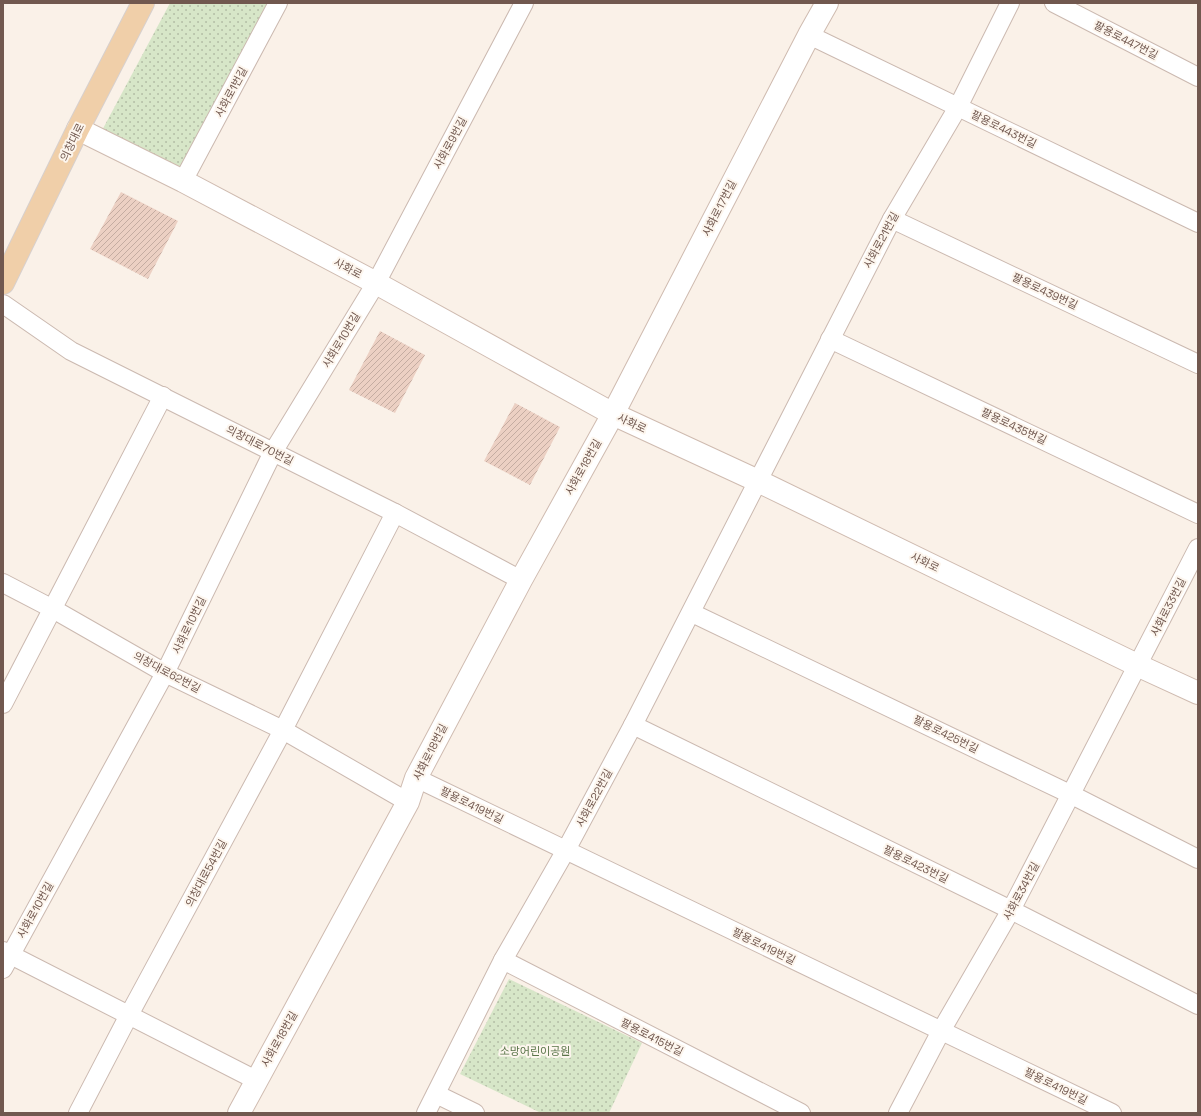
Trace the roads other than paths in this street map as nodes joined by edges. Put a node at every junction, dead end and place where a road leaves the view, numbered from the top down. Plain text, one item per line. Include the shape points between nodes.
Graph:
1 (143, 3) edge
2 (278, 3) edge
3 (524, 3) edge
4 (827, 3) edge
5 (1010, 3) edge
6 (1054, 3) edge
7 (809, 35) junction
8 (1198, 77) edge
9 (958, 107) junction
10 (78, 129) junction
11 (183, 181) junction
12 (892, 219) junction
13 (1198, 223) edge
14 (3, 283) edge
15 (376, 283) junction
16 (3, 304) edge
17 (830, 339) junction
18 (1198, 364) edge
19 (163, 396) junction
20 (613, 414) junction
21 (273, 452) junction
22 (758, 481) junction
23 (395, 513) junction
24 (1198, 514) edge
25 (1198, 548) edge
26 (521, 580) junction
27 (3, 583) edge
28 (53, 609) junction
29 (692, 613) junction
30 (1137, 665) junction
31 (165, 673) junction
32 (1198, 693) edge
33 (3, 704) edge
34 (633, 725) junction
35 (283, 730) junction
36 (416, 778) junction
37 (1072, 795) junction
38 (408, 802) junction
39 (566, 850) junction
40 (1198, 859) edge
41 (1012, 910) junction
42 (5, 958) edge
43 (503, 960) junction
44 (1198, 1005) edge
45 (129, 1015) junction
46 (941, 1031) junction
47 (256, 1080) junction
48 (436, 1094) junction
49 (78, 1113) edge
50 (239, 1113) edge
51 (426, 1113) edge
52 (476, 1113) edge
53 (801, 1113) edge
54 (898, 1113) edge
55 (1112, 1113) edge

1 - 10 main road, 의창대로
2 - 11 street, 사화로1번길
3 - 15 street, 사화로9번길
4 - 7 main road, 사화로17번길
5 - 9 street, 사화로21번길
6 - 8 street, 팔용로447번길
7 - 9 street, 팔용로443번길
7 - 20 main road, 사화로17번길
9 - 12 street, 사화로21번길
9 - 13 street, 팔용로443번길
10 - 11 main road, 사화로
10 - 14 main road, 의창대로
11 - 15 main road, 사화로
12 - 17 street, 사화로21번길
12 - 18 street, 팔용로439번길
15 - 20 main road, 사화로
15 - 21 street, 사화로10번길
16 - 19 street, 의창대로70번길 via 71,351
17 - 22 street, 사화로21번길
17 - 24 street, 팔용로435번길
19 - 21 street, 의창대로70번길
19 - 28 street
20 - 22 main road, 사화로
20 - 26 main road, 사화로18번길
21 - 23 street, 의창대로70번길
21 - 31 street, 사화로10번길
22 - 29 street, 사화로22번길
22 - 30 main road, 사화로
23 - 26 street, 의창대로70번길
23 - 35 street
25 - 30 street, 사화로33번길
26 - 36 main road, 사화로18번길
27 - 28 street, 의창대로62번길
28 - 31 street, 의창대로62번길
28 - 33 street
29 - 34 street, 사화로22번길
29 - 37 street, 팔용로425번길
30 - 32 main road, 사화로
30 - 37 street, 사화로34번길
31 - 35 street, 의창대로62번길
31 - 42 street, 사화로10번길
34 - 39 street, 사화로22번길
34 - 41 street, 팔용로423번길
35 - 38 street, 의창대로62번길
35 - 45 street, 의창대로54번길
36 - 38 main road, 사화로18번길
36 - 39 street, 팔용로419번길
37 - 40 street, 팔용로425번길
37 - 41 street, 사화로34번길
38 - 47 main road, 사화로18번길
39 - 43 street, 사화로22번길
39 - 46 street, 팔용로419번길
41 - 44 street, 팔용로423번길
41 - 46 street, 사화로34번길
42 - 45 street
43 - 48 street, 사화로22번길
43 - 53 street, 팔용로415번길
45 - 47 street
45 - 49 street, 의창대로54번길
46 - 54 street, 사화로34번길
46 - 55 street, 팔용로419번길
47 - 50 main road, 사화로18번길
48 - 51 street, 사화로22번길
48 - 52 street

